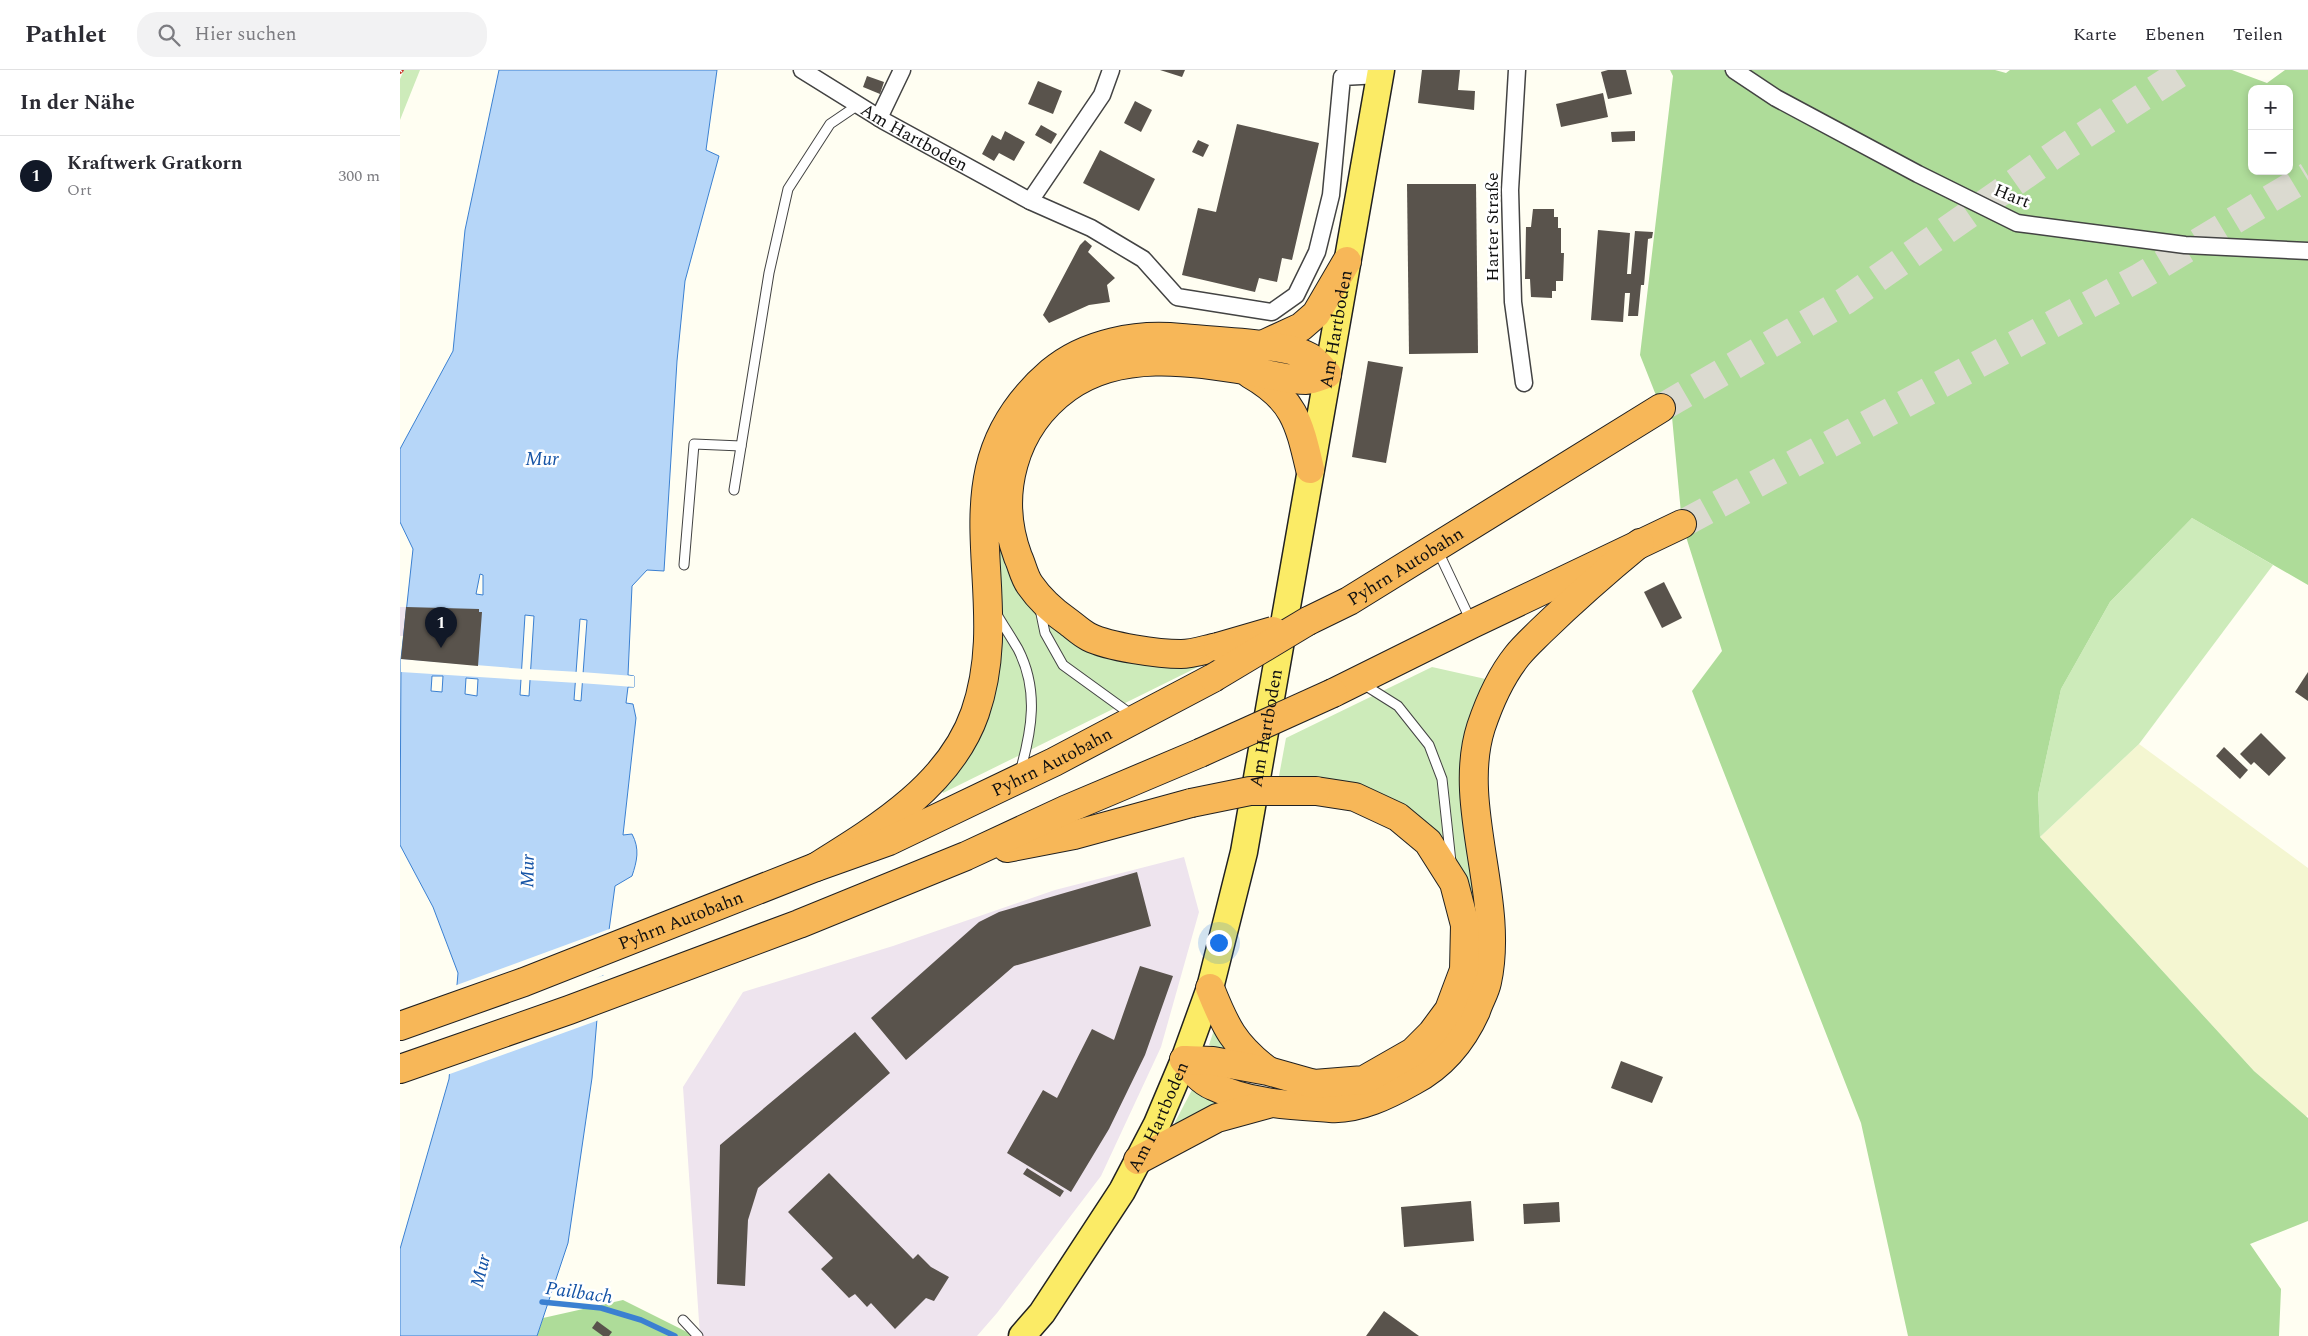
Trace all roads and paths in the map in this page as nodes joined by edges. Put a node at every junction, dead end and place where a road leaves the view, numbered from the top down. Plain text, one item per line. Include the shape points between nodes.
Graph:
1 (802, 70) edge
2 (902, 70) edge
3 (1111, 70) edge
4 (1517, 70) edge
5 (1734, 70) edge
6 (1380, 72) edge
7 (858, 105) junction
8 (878, 118) junction
9 (1030, 201) junction
10 (2308, 251) edge
11 (1347, 260) junction
12 (1262, 345) junction
13 (1242, 370) junction
14 (1327, 374) junction
15 (1524, 382) dead end
16 (1661, 408) tunnel mouth
17 (741, 446) junction
18 (1310, 469) junction
19 (734, 490) dead end
20 (1682, 524) tunnel mouth
21 (1640, 543) junction
22 (1436, 548) junction
23 (684, 565) dead end
24 (1036, 591) junction
25 (988, 600) junction
26 (1308, 621) junction
27 (1472, 624) junction
28 (1358, 681) junction
29 (1137, 718) junction
30 (1018, 779) junction
31 (966, 856) junction
32 (816, 868) junction
33 (1453, 881) junction
34 (1210, 988) junction
35 (400, 1026) edge
36 (1184, 1060) junction
37 (400, 1069) edge
38 (1268, 1071) junction
39 (1268, 1104) junction
40 (1138, 1160) junction
41 (683, 1320) dead end
42 (698, 1336) edge
43 (1022, 1336) edge

1 - 7 street, Am Hartboden
2 - 8 street
3 - 9 street via 1102,95
4 - 15 street, Harter Straße via 1510,190 1513,302
5 - 10 street, Hart via 1776,98 2017,223 2185,245
6 - 9 street, Am Hartboden via 1342,77 1331,195 1317,252 1296,295 1272,312 1177,297 1143,259 1091,228
6 - 11 main road, Am Hartboden
7 - 8 street, Am Hartboden
7 - 17 lane via 830,124 788,189 769,273
8 - 9 street, Am Hartboden
11 - 12 highway via 1316,314 1301,328
11 - 14 main road, Am Hartboden
12 - 14 highway via 1310,357
12 - 25 highway via 1172,337 1124,339 1083,353 1058,366 1036,385 1018,405 1002,431 985,488 983,517
13 - 14 highway via 1307,380
13 - 18 highway via 1281,395 1296,419
13 - 24 highway via 1172,362 1131,362 1089,376 1052,401 1029,428 1009,479 1008,507 1013,542 1029,584
14 - 18 main road, Am Hartboden
16 - 22 highway, Pyhrn Autobahn
17 - 19 lane
17 - 23 lane via 694,444
18 - 34 main road, Am Hartboden via 1244,852
20 - 21 highway
21 - 27 highway
21 - 39 highway via 1574,599 1516,657 1495,692 1481,729 1475,762 1475,795 1491,907 1491,944 1487,983 1459,1043 1423,1076 1373,1100 1339,1108
22 - 26 highway, Pyhrn Autobahn via 1349,601
22 - 27 lane
24 - 26 highway, bridge via 1058,614 1089,637 1134,649 1182,654
24 - 29 lane via 1045,633 1063,665
25 - 30 lane via 1019,651 1033,695 1030,738
25 - 32 highway via 987,655 982,685 974,714 959,744 940,773 881,826
26 - 29 highway, Pyhrn Autobahn, bridge via 1213,678
27 - 28 highway
28 - 31 highway, bridge
28 - 33 lane via 1398,706 1429,745 1442,779
29 - 30 highway, Pyhrn Autobahn
30 - 32 highway, Pyhrn Autobahn via 889,841
31 - 33 highway, bridge via 1074,835 1250,791 1316,791 1355,797 1398,817 1428,842
31 - 37 highway via 800,924
32 - 35 highway, Pyhrn Autobahn via 524,982
33 - 38 highway via 1465,925 1464,970 1449,1010 1432,1033 1413,1052 1364,1080 1314,1084
34 - 36 main road, Am Hartboden
34 - 38 highway via 1231,1034 1247,1054
36 - 38 highway via 1213,1061
36 - 39 highway via 1198,1076 1213,1086
36 - 40 main road, Am Hartboden
39 - 40 highway via 1217,1118
40 - 43 main road, Am Hartboden via 1086,1247 1042,1313
41 - 42 lane

